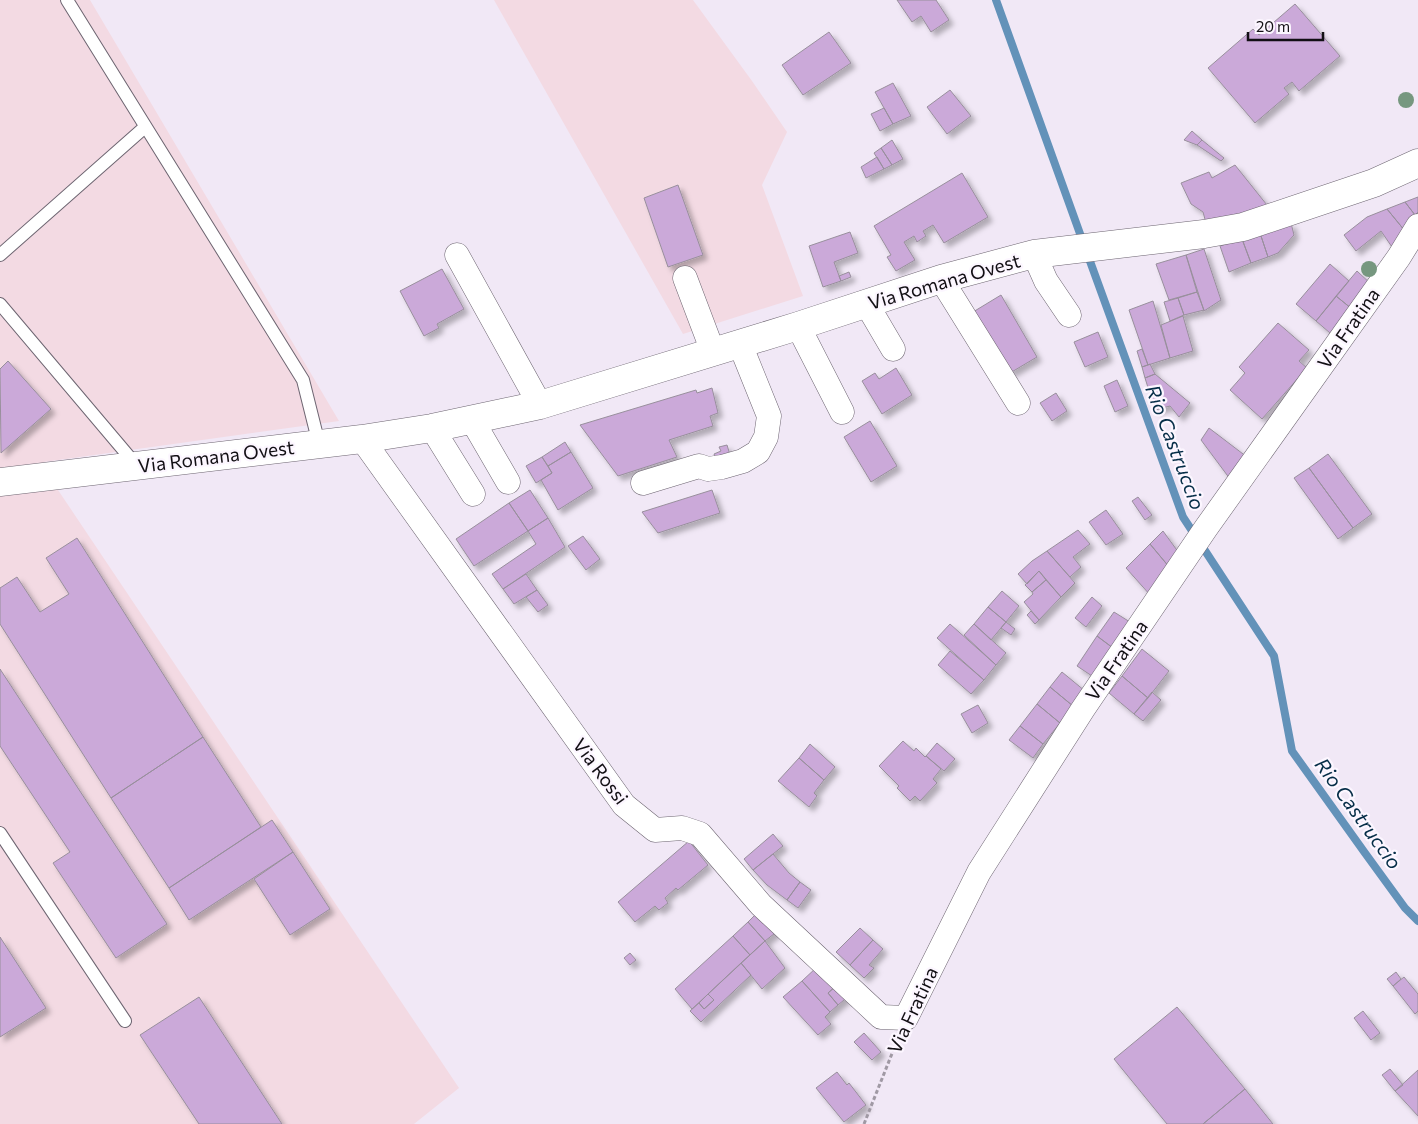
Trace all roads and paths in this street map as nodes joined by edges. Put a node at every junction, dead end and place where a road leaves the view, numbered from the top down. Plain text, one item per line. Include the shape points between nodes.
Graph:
1 (67, 0) edge
2 (146, 127) junction
3 (1418, 164) edge
4 (1418, 226) edge
5 (1034, 254) junction
6 (0, 255) edge
7 (457, 256) dead end
8 (685, 278) dead end
9 (941, 279) junction
10 (866, 303) junction
11 (0, 304) edge
12 (1069, 315) dead end
13 (798, 326) junction
14 (740, 344) junction
15 (893, 349) dead end
16 (713, 352) junction
17 (1018, 403) dead end
18 (540, 405) junction
19 (842, 412) dead end
20 (472, 420) junction
21 (432, 428) junction
22 (362, 439) junction
23 (319, 444) junction
24 (138, 466) junction
25 (0, 482) edge
26 (508, 482) dead end
27 (643, 483) dead end
28 (473, 494) dead end
29 (0, 832) edge
30 (906, 1018) junction
31 (125, 1021) dead end
32 (864, 1124) edge

1 - 2 lane
2 - 6 lane
2 - 23 lane via 303,380
3 - 5 street, Via Romana Ovest via 1374,183 1243,227
4 - 30 street, Via Fratina via 1083,709 979,872
5 - 9 street, Via Romana Ovest
5 - 12 street via 1046,281
7 - 18 street
8 - 16 street
9 - 10 street, Via Romana Ovest
9 - 17 street
10 - 13 street, Via Romana Ovest
10 - 15 street
11 - 24 lane
13 - 14 street, Via Romana Ovest
13 - 19 street
14 - 16 street, Via Romana Ovest
14 - 27 street via 768,416 766,437 758,452 743,461 722,467 708,469 699,466
16 - 18 street, Via Romana Ovest
18 - 20 street, Via Romana Ovest
20 - 21 street, Via Romana Ovest
20 - 26 street
21 - 22 street, Via Romana Ovest
21 - 28 street
22 - 23 street, Via Romana Ovest
22 - 30 street, Via Rossi via 624,805 654,830 682,828 700,834 761,905 881,1016
23 - 24 street, Via Romana Ovest
24 - 25 street, Via Romana Ovest
29 - 31 lane
30 - 32 path, Via Fratina

